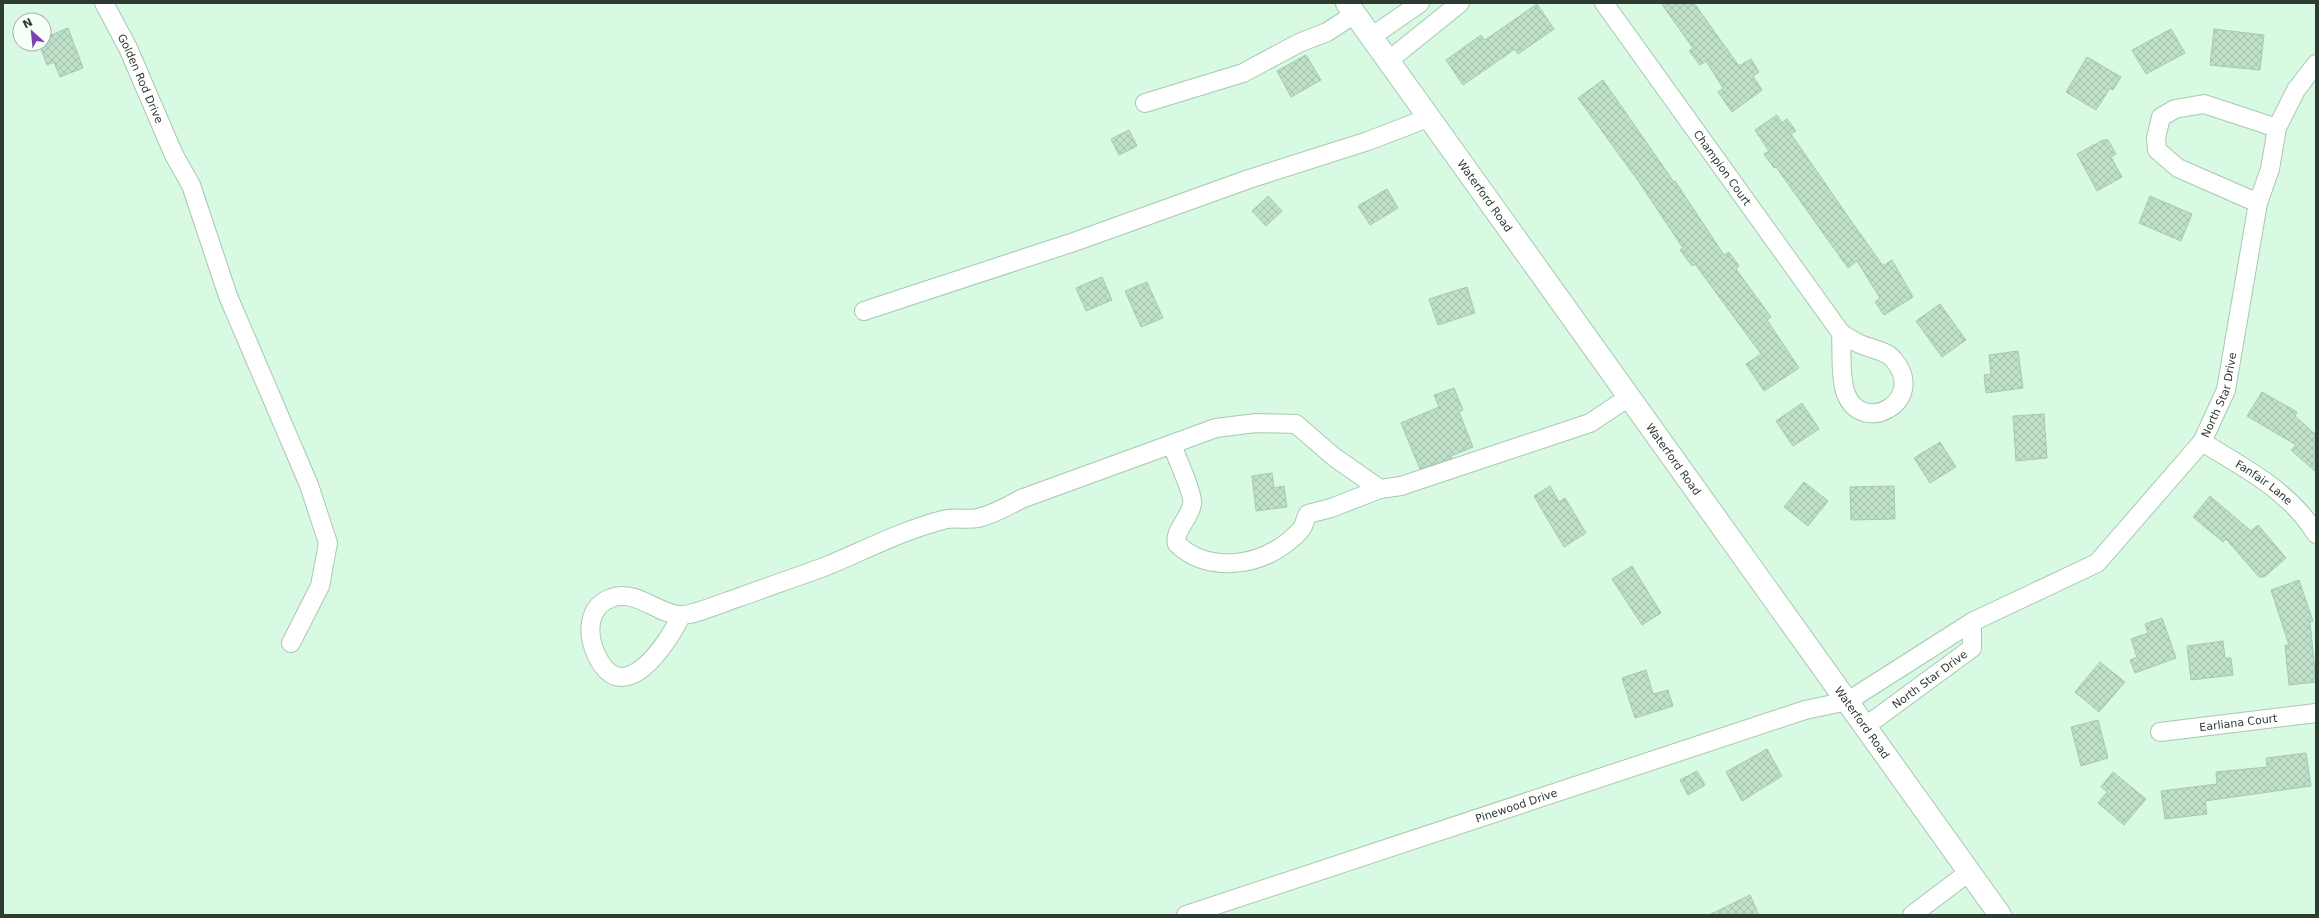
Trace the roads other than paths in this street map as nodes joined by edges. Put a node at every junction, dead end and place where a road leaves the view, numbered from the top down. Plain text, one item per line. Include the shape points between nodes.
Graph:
1 (104, 3) edge
2 (1420, 3) edge
3 (1460, 3) edge
4 (1604, 3) edge
5 (1351, 8) edge
6 (1371, 37) junction
7 (1388, 62) junction
8 (2316, 64) edge
9 (1145, 102) dead end
10 (1428, 118) junction
11 (2277, 128) junction
12 (2258, 203) junction
13 (864, 311) dead end
14 (1841, 333) junction
15 (1629, 396) junction
16 (2202, 442) junction
17 (1172, 444) junction
18 (1380, 489) junction
19 (2316, 534) edge
20 (681, 616) junction
21 (1972, 622) junction
22 (291, 643) dead end
23 (1848, 701) junction
24 (2316, 713) edge
25 (1866, 726) junction
26 (2160, 732) dead end
27 (1969, 872) junction
28 (1186, 915) edge
29 (1912, 915) edge
30 (2000, 915) edge

1 - 22 street, Golden Rod Drive via 128,48 174,155 191,185 228,296 309,485 328,543 320,586
2 - 6 street
3 - 7 street
4 - 14 street, Champion Court
5 - 6 main road, Waterford Road
5 - 9 street via 1327,32 1243,73
6 - 7 main road, Waterford Road
7 - 10 main road, Waterford Road
8 - 11 street, North Star Drive via 2296,90
10 - 13 street via 1074,242
10 - 15 main road, Waterford Road
11 - 12 street, North Star Drive via 2270,169
11 - 12 street via 2204,104 2175,109 2161,117 2156,138 2157,150 2178,168
12 - 16 street, North Star Drive via 2226,390
14 - 14 street, Champion Court via 1846,394 1852,405 1870,414 1883,412 1894,406 1904,386 1899,367 1892,357 1860,345
15 - 18 street via 1590,423 1401,486
15 - 23 main road, Waterford Road
16 - 19 street, Fanfair Lane via 2275,488 2304,514
16 - 21 street, North Star Drive via 2098,563
17 - 18 street via 1216,428 1256,423 1296,424 1334,457
17 - 18 street via 1193,502 1189,517 1177,533 1177,544 1198,559 1217,564 1243,562 1264,556 1279,549 1302,528 1308,514 1332,508
17 - 20 street via 1021,499 996,512 977,518 944,519 873,544 829,565
20 - 20 street via 640,599 612,598 599,606 590,623 590,639 603,668 616,676 631,675 645,668 660,651
21 - 23 street, North Star Drive
21 - 25 street, North Star Drive via 1972,648
23 - 25 main road, Waterford Road
23 - 28 street, Pinewood Drive via 1805,710
24 - 26 street, Earliana Court
25 - 27 main road, Waterford Road
27 - 29 street
27 - 30 main road, Waterford Road

